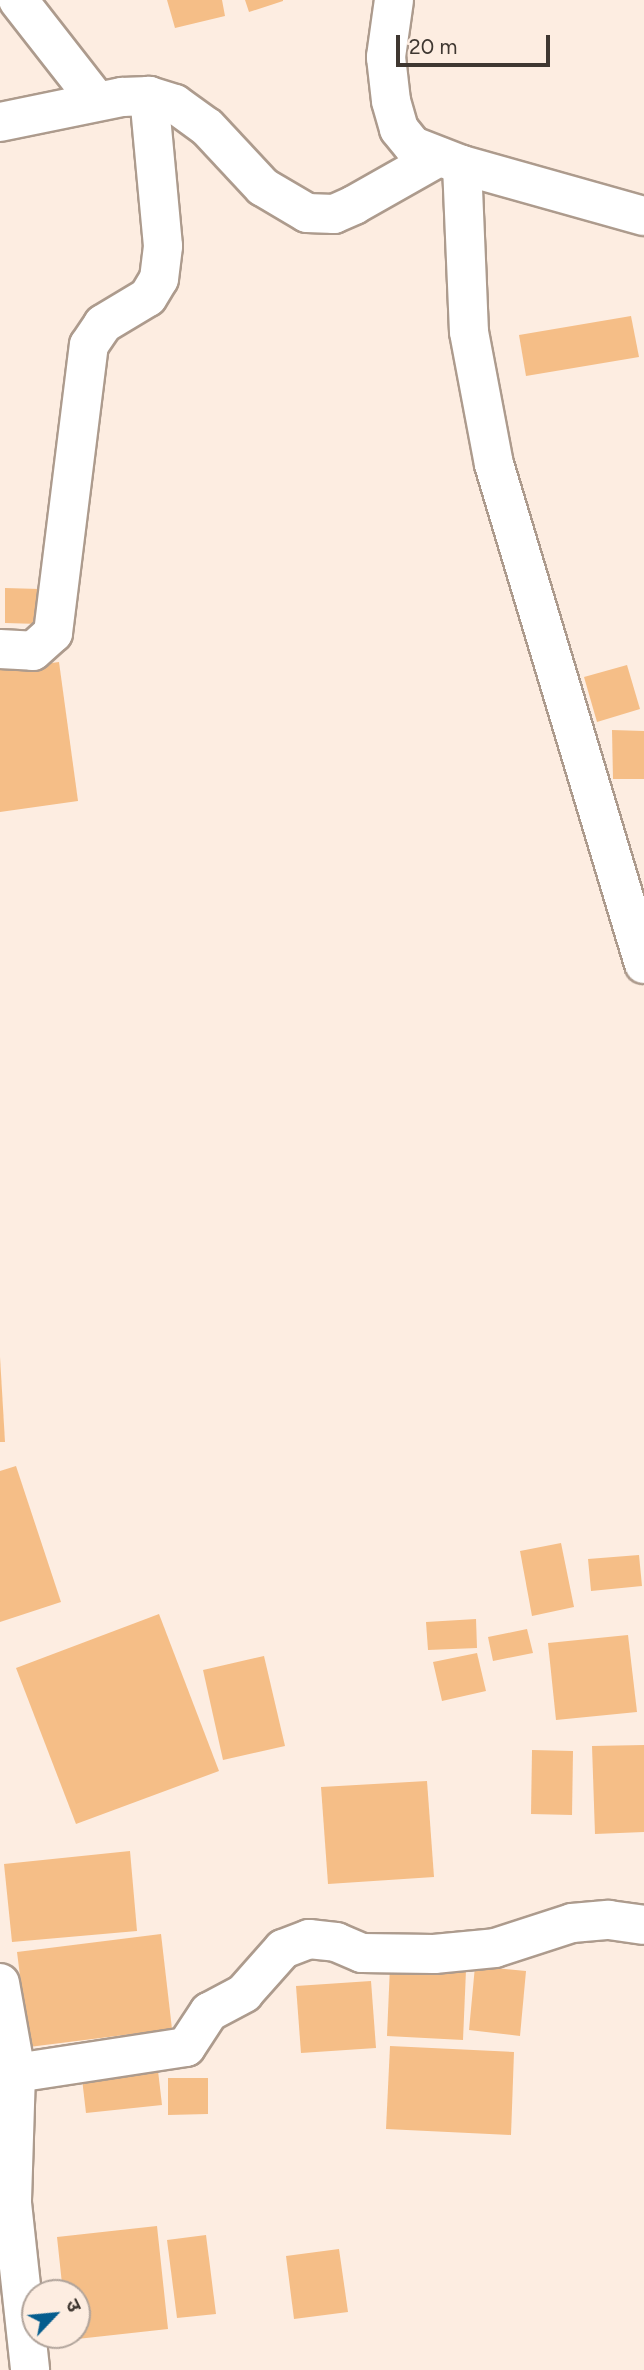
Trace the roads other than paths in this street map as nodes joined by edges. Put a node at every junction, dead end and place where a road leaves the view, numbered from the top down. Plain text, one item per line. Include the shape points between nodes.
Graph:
1 (18, 0) edge
2 (394, 0) edge
3 (149, 96) junction
4 (97, 101) junction
5 (0, 122) edge
6 (450, 161) junction
7 (644, 216) edge
8 (0, 649) edge
9 (643, 954) edge
10 (644, 1925) edge
11 (0, 1983) edge
12 (16, 2073) junction
13 (25, 2369) edge

1 - 4 street
2 - 6 street via 386,57 399,129 413,146
3 - 4 street
3 - 6 street via 175,104 207,127 263,187 307,213 334,214
3 - 8 street via 163,246 159,279 148,297 103,324 89,345 53,634 33,651
4 - 5 street
6 - 7 street
6 - 9 street via 469,332 494,464
10 - 12 street via 609,1920 572,1923 495,1948 423,1955 362,1953 336,1942 309,1940 283,1949 244,1993 209,2012 187,2047
11 - 12 street
12 - 13 street via 12,2203

